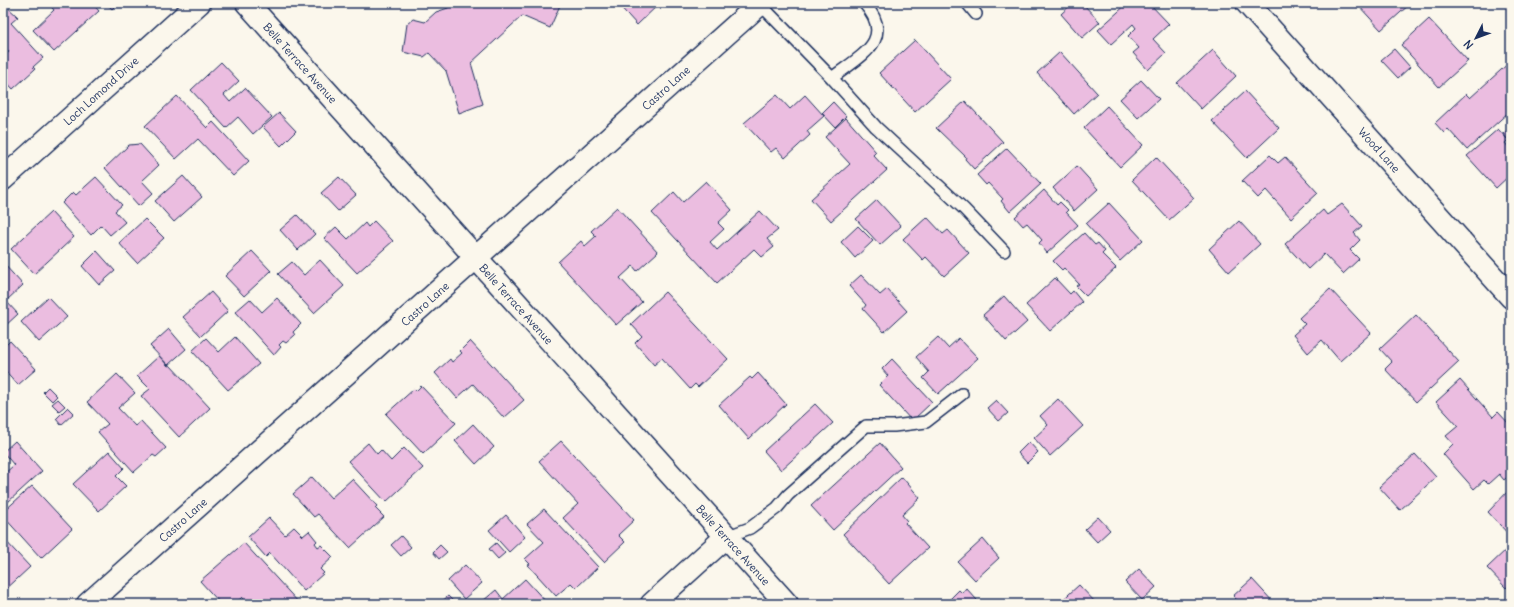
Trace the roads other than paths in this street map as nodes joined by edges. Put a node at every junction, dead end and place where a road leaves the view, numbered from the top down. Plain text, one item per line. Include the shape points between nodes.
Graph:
1 (199, 3) edge
2 (247, 3) edge
3 (760, 3) edge
4 (864, 3) edge
5 (967, 3) edge
6 (1247, 3) edge
7 (976, 14) dead end
8 (832, 78) junction
9 (3, 179) edge
10 (1004, 251) dead end
11 (475, 259) junction
12 (1511, 297) edge
13 (962, 394) dead end
14 (726, 537) junction
15 (88, 604) edge
16 (652, 604) edge
17 (787, 604) edge

1 - 9 street, Loch Lomond Drive
2 - 11 street, Belle Terrace Avenue
3 - 8 lane
3 - 11 street, Castro Lane
4 - 8 lane via 876,19 878,35 861,56
5 - 7 lane
6 - 12 street, Wood Lane
8 - 10 lane via 876,127 964,209
11 - 14 street, Belle Terrace Avenue
11 - 15 street, Castro Lane
13 - 14 lane via 926,422 866,426 788,495 777,508 750,528
14 - 16 street
14 - 17 street, Belle Terrace Avenue

